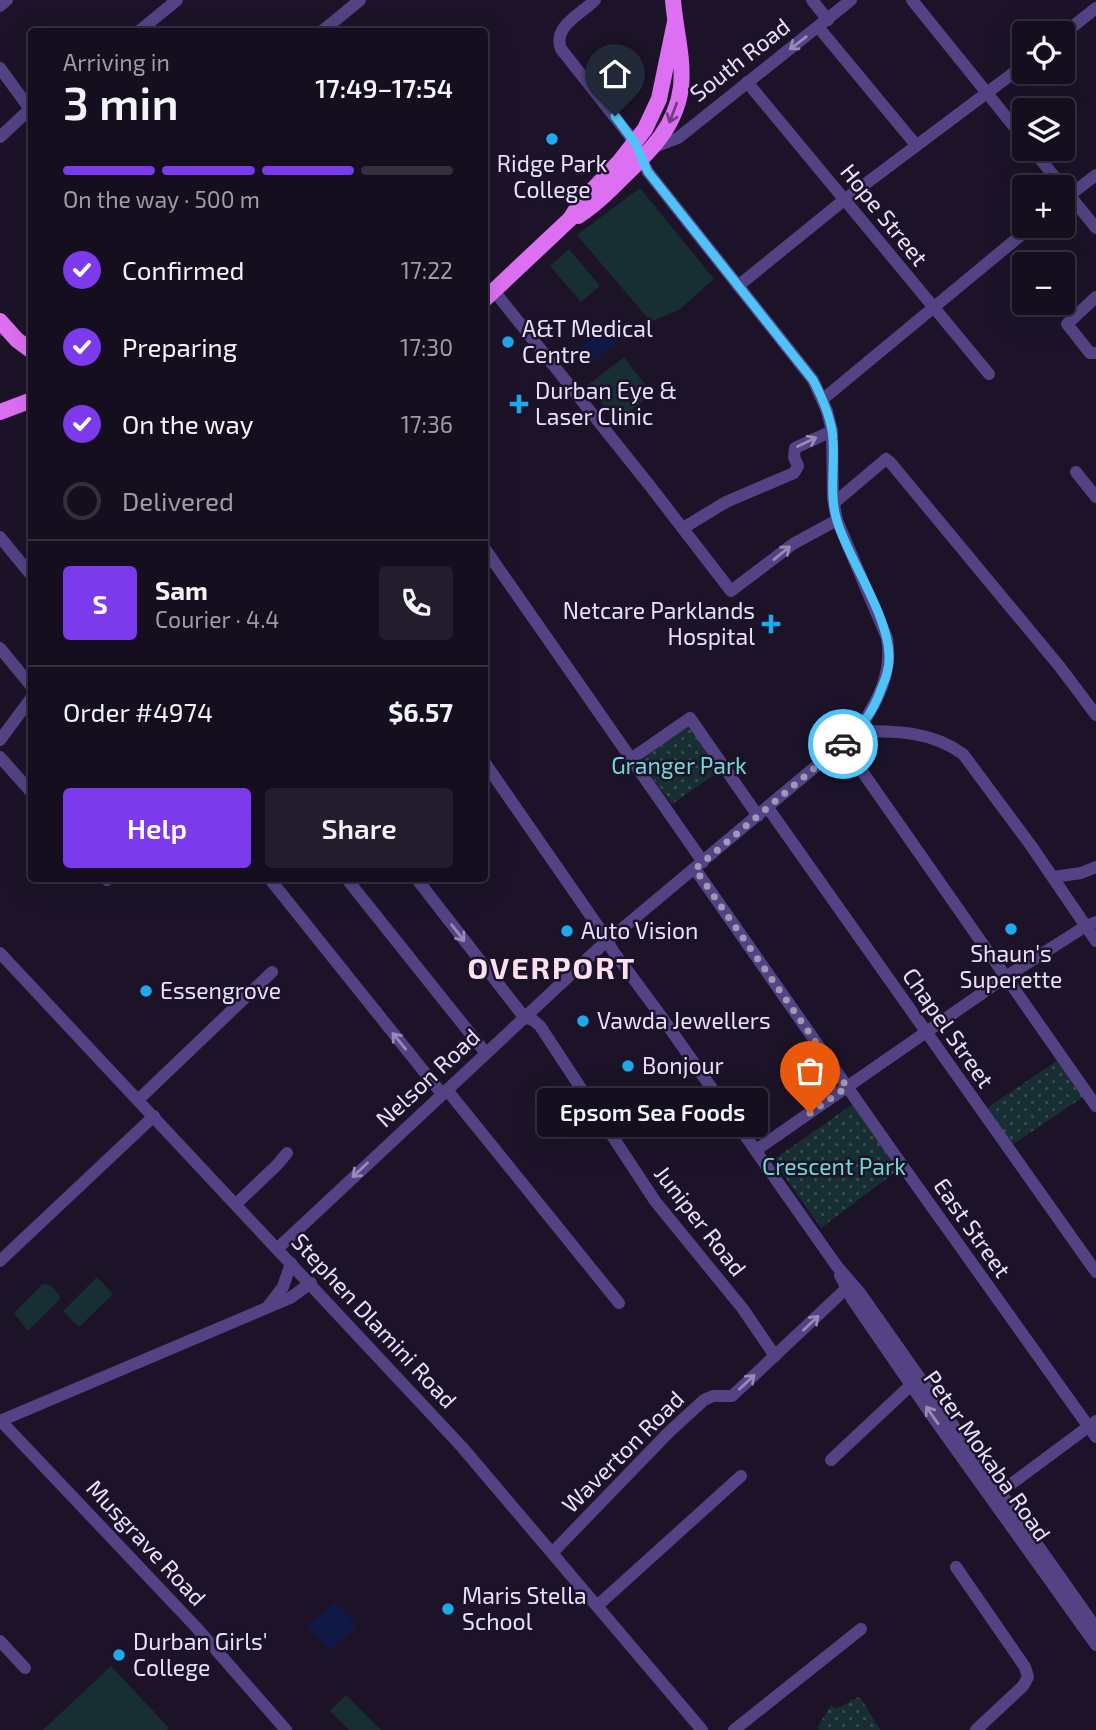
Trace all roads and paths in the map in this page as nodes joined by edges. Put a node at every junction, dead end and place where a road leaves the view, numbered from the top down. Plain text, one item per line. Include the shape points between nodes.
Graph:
1 (7, 0) edge
2 (177, 0) edge
3 (360, 0) edge
4 (595, 0) edge
5 (673, 0) edge
6 (812, 0) edge
7 (851, 0) edge
8 (912, 0) edge
9 (0, 6) edge
10 (1096, 8) edge
11 (675, 22) junction
12 (823, 24) junction
13 (1075, 25) edge
14 (143, 28) edge
15 (326, 28) edge
16 (0, 68) edge
17 (1012, 74) edge
18 (747, 82) junction
19 (987, 93) junction
20 (28, 108) edge
21 (28, 113) edge
22 (1012, 124) edge
23 (0, 137) edge
24 (635, 143) junction
25 (916, 145) junction
26 (647, 154) junction
27 (1096, 175) edge
28 (1075, 191) edge
29 (844, 200) junction
30 (1075, 207) edge
31 (570, 219) junction
32 (1096, 228) edge
33 (1017, 238) edge
34 (738, 286) junction
35 (489, 295) edge
36 (1096, 297) edge
37 (932, 307) junction
38 (0, 321) edge
39 (17, 340) junction
40 (28, 348) edge
41 (1096, 353) edge
42 (28, 355) edge
43 (989, 374) dead end
44 (822, 399) junction
45 (28, 405) edge
46 (0, 412) edge
47 (832, 431) junction
48 (1076, 472) dead end
49 (1096, 496) edge
50 (834, 503) junction
51 (837, 520) junction
52 (683, 528) junction
53 (0, 537) edge
54 (488, 553) edge
55 (28, 571) edge
56 (0, 648) edge
57 (28, 682) edge
58 (28, 702) edge
59 (1096, 715) edge
60 (858, 731) junction
61 (0, 740) edge
62 (843, 744) junction
63 (0, 757) edge
64 (631, 759) junction
65 (488, 767) edge
66 (28, 788) edge
67 (763, 812) junction
68 (699, 865) junction
69 (1096, 867) edge
70 (1053, 877) junction
71 (272, 882) edge
72 (349, 882) edge
73 (419, 882) edge
74 (1091, 924) edge
75 (608, 941) junction
76 (1096, 941) edge
77 (0, 953) edge
78 (272, 972) dead end
79 (1007, 976) junction
80 (524, 1017) junction
81 (925, 1032) junction
82 (485, 1052) junction
83 (847, 1087) junction
84 (444, 1092) junction
85 (138, 1100) junction
86 (1096, 1106) edge
87 (154, 1116) junction
88 (756, 1150) junction
89 (287, 1153) dead end
90 (236, 1204) junction
91 (278, 1248) junction
92 (0, 1261) edge
93 (291, 1263) junction
94 (1096, 1272) edge
95 (311, 1283) junction
96 (849, 1286) junction
97 (619, 1303) dead end
98 (269, 1306) junction
99 (775, 1356) junction
100 (911, 1385) junction
101 (0, 1420) edge
102 (1093, 1428) edge
103 (955, 1437) junction
104 (831, 1460) dead end
105 (741, 1476) dead end
106 (999, 1493) junction
107 (553, 1552) junction
108 (956, 1567) dead end
109 (597, 1606) junction
110 (1096, 1628) edge
111 (861, 1629) dead end
112 (0, 1641) edge
113 (1096, 1645) edge
114 (25, 1668) dead end
115 (285, 1730) edge
116 (702, 1730) edge
117 (734, 1730) edge
118 (976, 1730) edge

1 - 9 street
2 - 14 street
3 - 15 street
4 - 24 street, Nelson Road via 564,27 558,42
5 - 11 main road
6 - 12 street
7 - 12 street, South Road
8 - 19 street
10 - 13 street
11 - 24 main road, South Road via 659,99
11 -> 26 main road via 681,63 679,98 666,131
12 -> 18 street, South Road
12 - 25 street
16 - 20 street
17 - 19 street
18 - 26 street, South Road via 678,138
18 - 29 street, Hope Street
19 - 22 street
19 - 25 street
21 - 23 street
24 - 26 street, Nelson Road
24 - 31 main road, South Road
25 - 29 street
26 - 31 main road, South Road via 589,209
26 - 34 street, Nelson Road via 648,172
27 - 28 street
29 - 34 street
29 - 37 street, Hope Street
30 - 32 street
31 - 35 main road, South Road
33 - 37 street
34 - 44 street, Nelson Road via 813,380
35 - 52 street
36 - 41 street via 1067,324 1090,353
37 - 43 street, Hope Street
37 - 44 street
38 - 39 main road
39 - 40 main road
39 - 42 main road
44 - 47 street, Nelson Road
45 - 46 main road
47 - 50 street, Nelson Road
52 -> 47 street via 726,502 794,473 798,466 795,448
48 - 49 street
50 - 51 street, Nelson Road
50 - 59 street via 886,459
52 -> 51 street via 731,591 793,544
51 - 60 street, Nelson Road via 879,617 889,655 878,699
53 - 55 street
54 - 64 street, East Street
56 - 57 street
58 - 61 street
60 - 62 street, Nelson Road
60 - 70 street via 921,734 963,754
62 - 67 street, Nelson Road
62 - 79 street
63 - 66 street
64 - 67 street, Chapel Street via 690,718
64 - 68 street, East Street
65 - 75 street
67 - 68 street, Nelson Road
67 - 81 street, Chapel Street
68 - 75 street, Nelson Road
68 - 83 street, East Street
69 - 70 street
70 - 74 street
84 -> 71 street
72 - 82 street
73 -> 80 street, Juniper Road
74 - 76 street
74 - 79 street
75 - 80 street, Nelson Road
75 - 88 street
77 - 85 street, Stephen Dlamini Road
78 - 85 street
79 - 81 street
79 - 86 street
80 - 82 street, Nelson Road
80 - 99 street, Juniper Road via 540,1027 655,1201
81 - 83 street
81 - 94 street, Chapel Street
82 - 84 street, Nelson Road
83 - 88 street
83 - 102 street, East Street
84 -> 91 street, Nelson Road
84 - 97 street
85 - 87 street, Stephen Dlamini Road
87 - 90 street, Stephen Dlamini Road
87 - 92 street
88 - 96 street
89 - 90 street
90 - 91 street, Stephen Dlamini Road
91 - 93 street, Stephen Dlamini Road
93 - 95 street, Stephen Dlamini Road
93 - 98 street via 283,1287
95 - 98 street
95 - 107 street, Stephen Dlamini Road
99 -> 96 street, Waverton Road
96 - 100 street, Peter Mokaba Road
96 - 103 street, Peter Mokaba Road
98 - 101 street
107 -> 99 street, Waverton Road via 704,1400 732,1396
103 -> 100 street, Peter Mokaba Road
100 - 104 street
101 - 115 street, Musgrave Road via 187,1617
102 - 106 street
103 - 106 street, Peter Mokaba Road
103 - 113 street, Peter Mokaba Road
105 - 109 street
106 - 110 street, Peter Mokaba Road
107 - 109 street, Stephen Dlamini Road
108 - 118 street via 1028,1677
109 - 116 street, Stephen Dlamini Road
111 - 117 street
112 - 114 street

